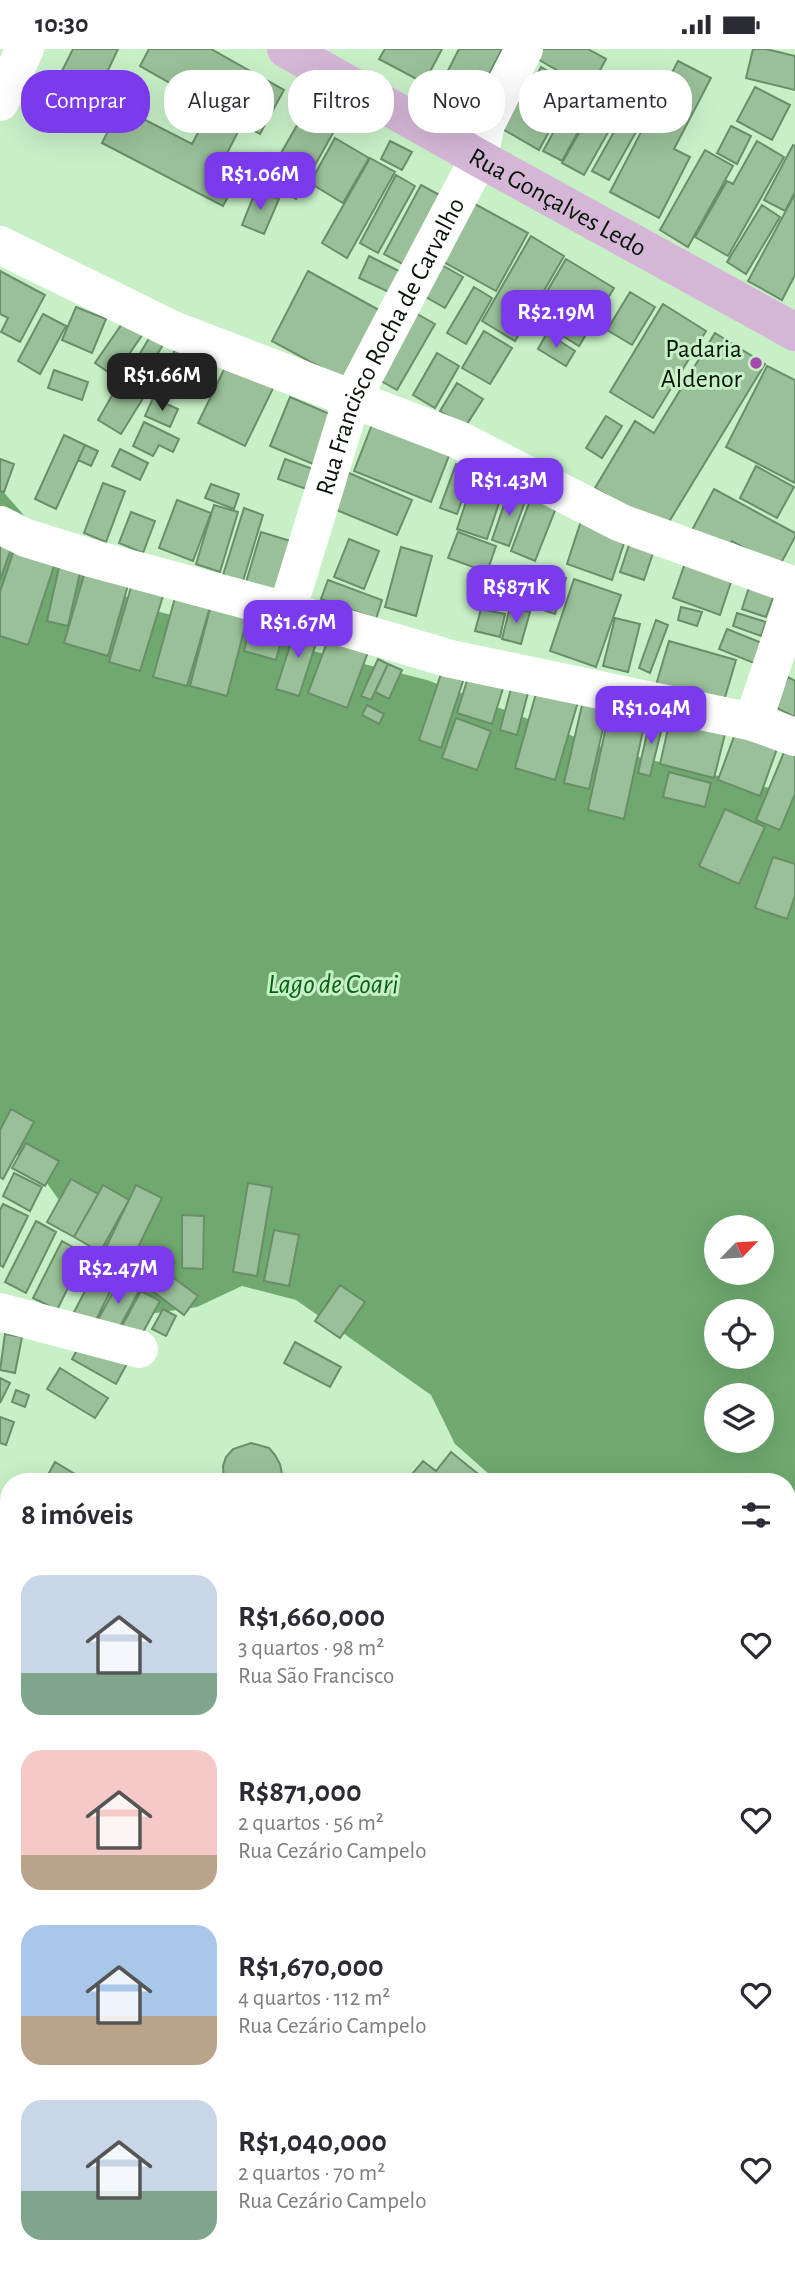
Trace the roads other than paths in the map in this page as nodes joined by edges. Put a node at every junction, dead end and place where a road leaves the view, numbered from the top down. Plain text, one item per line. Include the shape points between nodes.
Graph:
1 (25, 49) edge
2 (286, 49) edge
3 (524, 49) edge
4 (0, 102) edge
5 (479, 158) junction
6 (0, 245) edge
7 (795, 332) edge
8 (352, 399) junction
9 (0, 525) edge
10 (795, 586) edge
11 (795, 596) edge
12 (287, 611) junction
13 (753, 722) junction
14 (795, 737) edge
15 (0, 1313) edge
16 (139, 1349) dead end

1 - 4 street
2 - 5 main road, Rua Gonçalves Ledo
3 - 5 street, Rua Francisco Rocha de Carvalho via 486,124
5 - 7 main road, Rua Gonçalves Ledo
5 - 8 street, Rua Francisco Rocha de Carvalho
6 - 8 street via 173,330
8 - 10 street via 459,440 621,523
8 - 12 street, Rua Francisco Rocha de Carvalho
9 - 12 street via 94,559
11 - 13 street
12 - 13 street via 451,659
13 - 14 street
15 - 16 street

